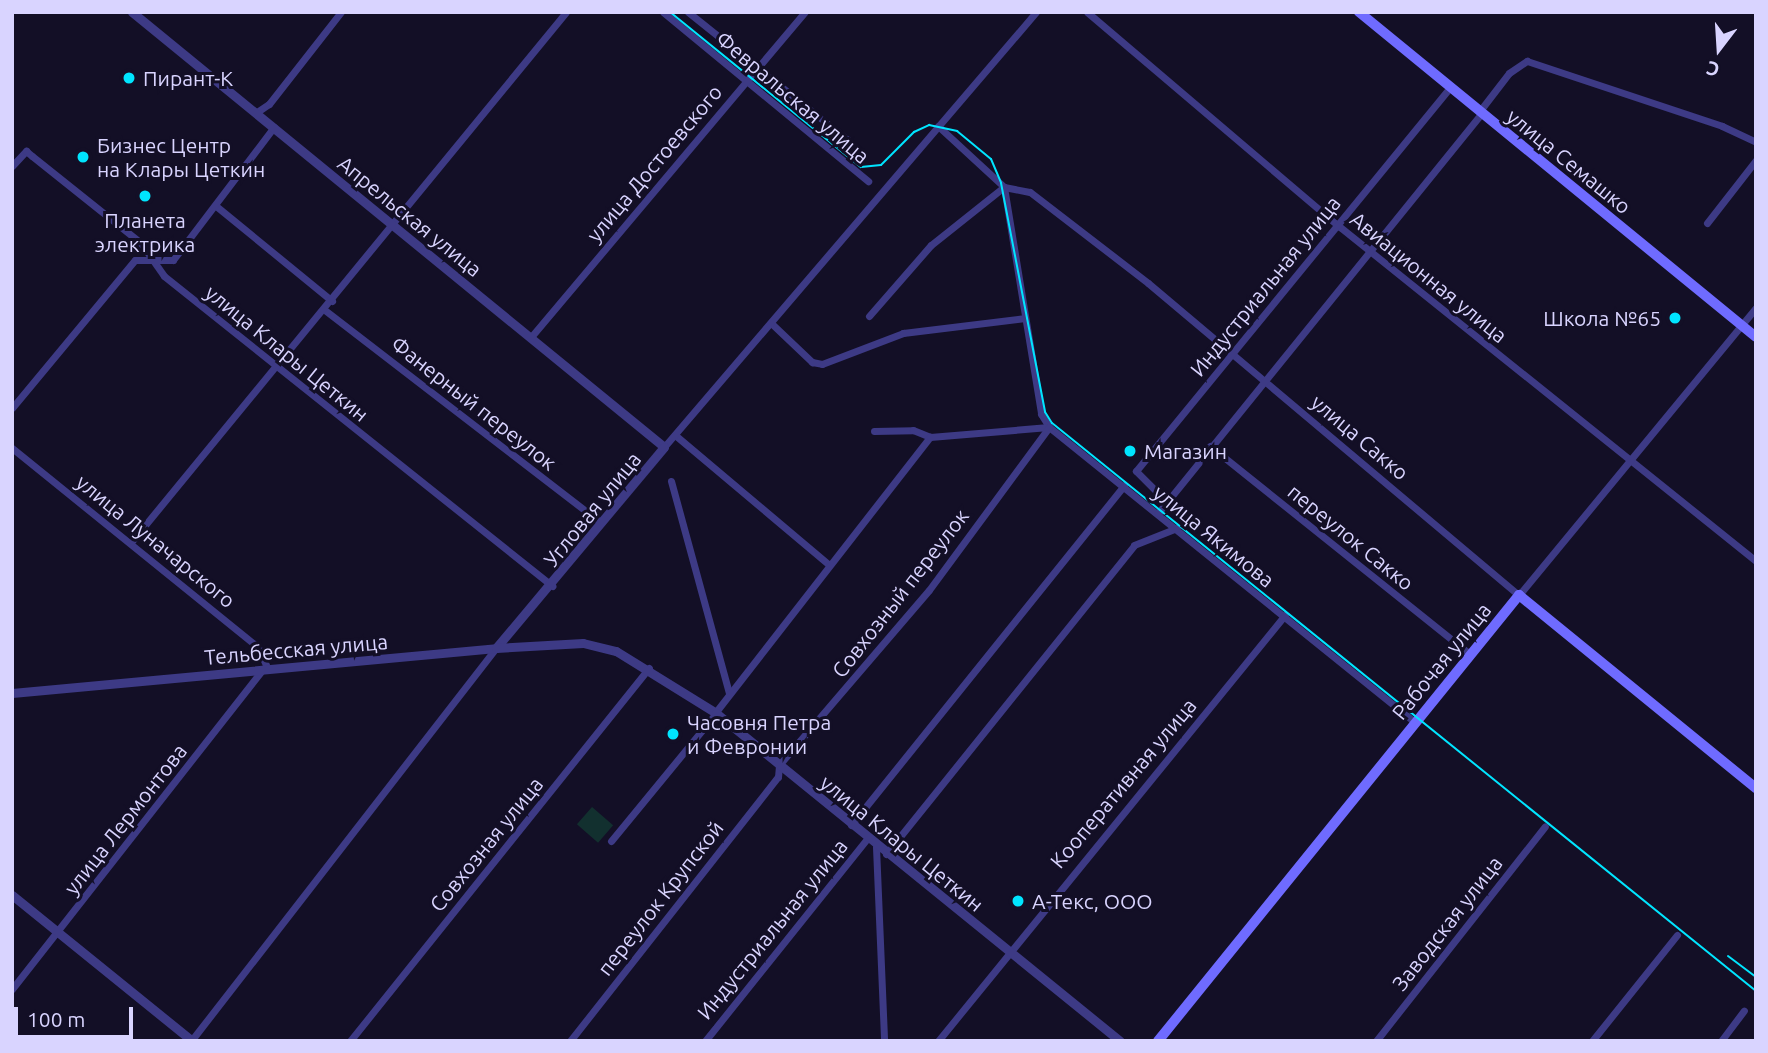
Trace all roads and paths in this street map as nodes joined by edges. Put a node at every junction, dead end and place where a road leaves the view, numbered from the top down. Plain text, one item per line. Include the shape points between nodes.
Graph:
1 (132, 12) edge
2 (341, 12) edge
3 (566, 12) edge
4 (663, 12) edge
5 (688, 12) edge
6 (805, 12) edge
7 (1036, 12) edge
8 (1087, 12) edge
9 (1359, 12) edge
10 (757, 70) junction
11 (746, 80) junction
12 (1449, 88) junction
13 (257, 112) junction
14 (1480, 113) junction
15 (938, 126) junction
16 (274, 127) junction
17 (849, 141) dead end
18 (1756, 142) edge
19 (1756, 160) edge
20 (12, 166) edge
21 (868, 181) dead end
22 (1004, 187) junction
23 (216, 206) junction
24 (390, 223) junction
25 (1707, 223) dead end
26 (1340, 227) junction
27 (1371, 253) junction
28 (153, 260) junction
29 (332, 301) junction
30 (1756, 308) edge
31 (326, 311) junction
32 (869, 316) dead end
33 (1025, 318) junction
34 (771, 323) junction
35 (1741, 326) junction
36 (531, 337) junction
37 (1756, 338) edge
38 (1234, 354) junction
39 (277, 368) junction
40 (1266, 383) junction
41 (12, 408) edge
42 (1049, 427) junction
43 (874, 430) dead end
44 (675, 435) junction
45 (930, 437) junction
46 (1210, 446) junction
47 (664, 447) junction
48 (12, 448) edge
49 (1628, 463) junction
50 (671, 481) dead end
51 (1124, 485) junction
52 (1167, 502) junction
53 (1158, 513) junction
54 (601, 523) junction
55 (1177, 528) junction
56 (132, 541) junction
57 (1756, 561) edge
58 (828, 564) junction
59 (552, 586) junction
60 (1520, 595) junction
61 (1285, 615) junction
62 (583, 643) joint
63 (496, 649) junction
64 (1471, 655) junction
65 (649, 668) junction
66 (266, 669) junction
67 (12, 693) edge
68 (729, 693) junction
69 (715, 713) junction
70 (1416, 723) junction
71 (779, 765) junction
72 (1756, 788) edge
73 (851, 825) junction
74 (1545, 826) dead end
75 (867, 839) junction
76 (611, 841) dead end
77 (876, 847) junction
78 (886, 854) junction
79 (12, 895) edge
80 (58, 933) junction
81 (1677, 935) dead end
82 (1007, 952) junction
83 (12, 989) edge
84 (1744, 1011) dead end
85 (191, 1041) edge
86 (350, 1041) edge
87 (570, 1041) edge
88 (705, 1041) edge
89 (884, 1041) edge
90 (938, 1041) edge
91 (1120, 1041) edge
92 (1158, 1041) edge
93 (1376, 1041) edge
94 (1592, 1041) edge
95 (1720, 1041) edge

1 - 13 street, Апрельская улица
2 - 13 street via 269,104
3 - 24 street
4 - 11 street, Февральская улица
5 - 10 street
6 - 10 street, улица Достоевского
7 - 15 street, Угловая улица
8 - 26 street, Авиационная улица
9 - 12 main road, улица Семашко
10 - 11 street, улица Достоевского
10 - 17 street
11 - 21 street, Февральская улица
11 - 36 street, улица Достоевского
12 - 14 main road, улица Семашко
12 - 26 street, Индустриальная улица
13 - 16 street, Апрельская улица
14 - 18 street via 1509,73 1527,61 1710,121
14 - 27 street
14 - 35 main road, улица Семашко
15 - 22 street, улица Сакко
15 - 34 street, Угловая улица
16 - 23 street
16 - 24 street, Апрельская улица
19 - 25 street
20 - 28 street, улица Клары Цеткин via 26,151 141,243
22 - 32 street via 931,245
22 - 33 street
22 - 38 street, улица Сакко via 1030,191
23 - 28 street via 173,260
23 - 29 street
24 - 29 street
24 - 36 street, Апрельская улица
26 - 27 street, Авиационная улица
26 - 38 street, Индустриальная улица
27 - 40 street
27 - 49 street, Авиационная улица
28 - 39 street, улица Клары Цеткин via 164,276
28 - 41 street via 135,260
29 - 31 street
30 - 35 street, Рабочая улица
31 - 39 street
31 - 54 street, Фанерный переулок
33 - 34 street via 903,333 822,364 812,362
33 - 42 street via 1041,414
34 - 44 street, Угловая улица
35 - 37 main road, улица Семашко
35 - 49 street, Рабочая улица
36 - 47 street, Апрельская улица
38 - 40 street, улица Сакко
38 - 52 street, Индустриальная улица via 1136,471
39 - 56 street
39 - 59 street, улица Клары Цеткин
40 - 46 street
40 - 60 street, улица Сакко
42 - 45 street
42 - 51 street, улица Якимова
42 - 71 street, Совхозный переулок via 929,590
43 - 45 street via 913,430
44 - 47 street, Угловая улица
44 - 58 street
45 - 58 street
46 - 52 street
46 - 64 street, переулок Сакко
47 - 54 street, Угловая улица
48 - 56 street, улица Луначарского
49 - 57 street, Авиационная улица
49 - 60 street, Рабочая улица
50 - 68 street
51 - 53 street, улица Якимова
51 - 73 street, Индустриальная улица
52 - 53 street
53 - 55 street, улица Якимова
54 - 59 street, Угловая улица
55 - 61 street, улица Якимова
55 - 78 street via 1134,545
56 - 66 street, улица Луначарского via 258,647
58 - 68 street
59 - 63 street, Угловая улица
60 - 64 main road, Рабочая улица
60 - 72 main road, улица Сакко
61 - 70 street, улица Якимова
61 - 82 street, Кооперативная улица
62 - 63 street, Тельбесская улица
62 - 65 street, улица Клары Цеткин via 616,651
63 - 66 street, Тельбесская улица
63 - 85 street, Угловая улица
64 - 70 main road, Рабочая улица
65 - 69 street, улица Клары Цеткин
65 - 86 street, Совхозная улица
66 - 67 street, Тельбесская улица
66 - 80 street, улица Лермонтова
68 - 69 street
69 - 71 street, улица Клары Цеткин
69 - 76 street
70 - 92 main road, Рабочая улица
71 - 73 street, улица Клары Цеткин
71 - 87 street, переулок Крупской via 778,777
73 - 75 street, улица Клары Цеткин
74 - 93 street, Заводская улица
75 - 77 street, улица Клары Цеткин
75 - 88 street, Индустриальная улица
77 - 78 street, улица Клары Цеткин
77 - 89 street
78 - 82 street, улица Клары Цеткин
79 - 80 street
80 - 83 street, улица Лермонтова
80 - 85 street
81 - 94 street
82 - 90 street, Кооперативная улица
82 - 91 street, улица Клары Цеткин
84 - 95 street

